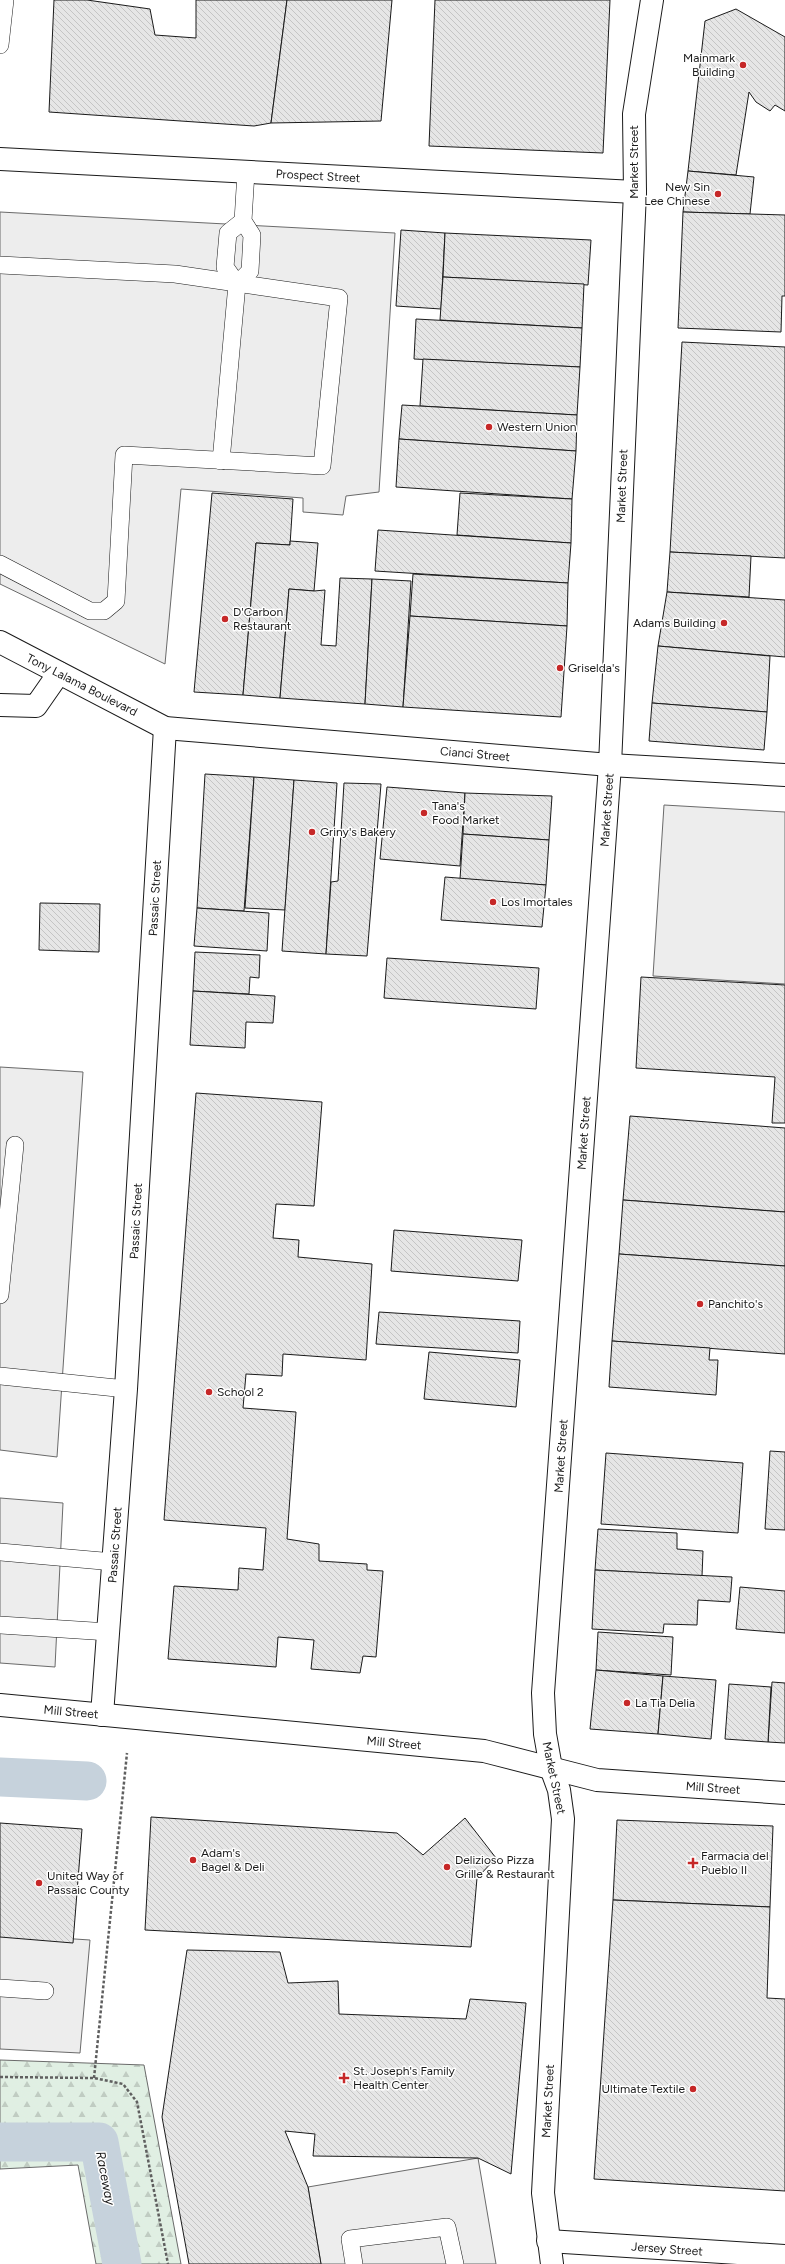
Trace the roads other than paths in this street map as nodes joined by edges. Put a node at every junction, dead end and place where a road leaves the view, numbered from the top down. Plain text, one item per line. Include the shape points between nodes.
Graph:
1 (5, 0) edge
2 (652, 0) edge
3 (0, 45) edge
4 (0, 159) edge
5 (246, 172) junction
6 (635, 192) junction
7 (243, 221) junction
8 (0, 265) edge
9 (237, 284) junction
10 (221, 461) junction
11 (0, 564) edge
12 (0, 642) edge
13 (59, 673) junction
14 (0, 705) edge
15 (165, 728) junction
16 (610, 765) junction
17 (785, 775) edge
18 (15, 1145) dead end
19 (0, 1295) edge
20 (0, 1376) edge
21 (126, 1389) junction
22 (0, 1552) edge
23 (114, 1562) junction
24 (0, 1625) edge
25 (109, 1632) junction
26 (0, 1705) edge
27 (102, 1715) junction
28 (551, 1768) junction
29 (785, 1793) edge
30 (0, 1988) edge
31 (45, 1991) dead end
32 (548, 2241) junction
33 (785, 2256) edge
34 (354, 2264) edge
35 (455, 2264) edge
36 (552, 2264) edge

1 - 3 lane
2 - 6 main road, Market Street via 634,114
4 - 5 main road, Prospect Street
5 - 6 main road, Prospect Street
5 - 7 lane
6 - 16 main road, Market Street
7 - 9 lane via 252,235 250,271
7 - 9 lane via 228,233 225,263
8 - 9 lane via 175,274
9 - 10 lane
9 - 10 lane via 339,298 322,466
10 - 11 lane via 124,455 116,601 104,611 90,611
12 - 13 main road, Tony Lalama Boulevard
13 - 14 main road via 36,706
13 - 15 main road, Tony Lalama Boulevard
15 - 16 main road, Cianci Street
15 - 21 main road, Passaic Street
16 - 17 main road, Cianci Street
16 - 28 main road, Market Street via 544,1693 545,1734
18 - 19 lane
20 - 21 lane
21 - 23 main road, Passaic Street
22 - 23 lane
23 - 25 main road, Passaic Street
24 - 25 lane
25 - 27 main road, Passaic Street
26 - 27 main road, Mill Street
27 - 28 main road, Mill Street via 484,1751
28 - 29 main road, Mill Street via 597,1780
28 - 32 main road, Market Street via 559,1790 563,1819 543,2193
30 - 31 lane
32 - 33 main road, Jersey Street
32 - 36 main road, Market Street
34 - 35 lane via 350,2238 447,2227

